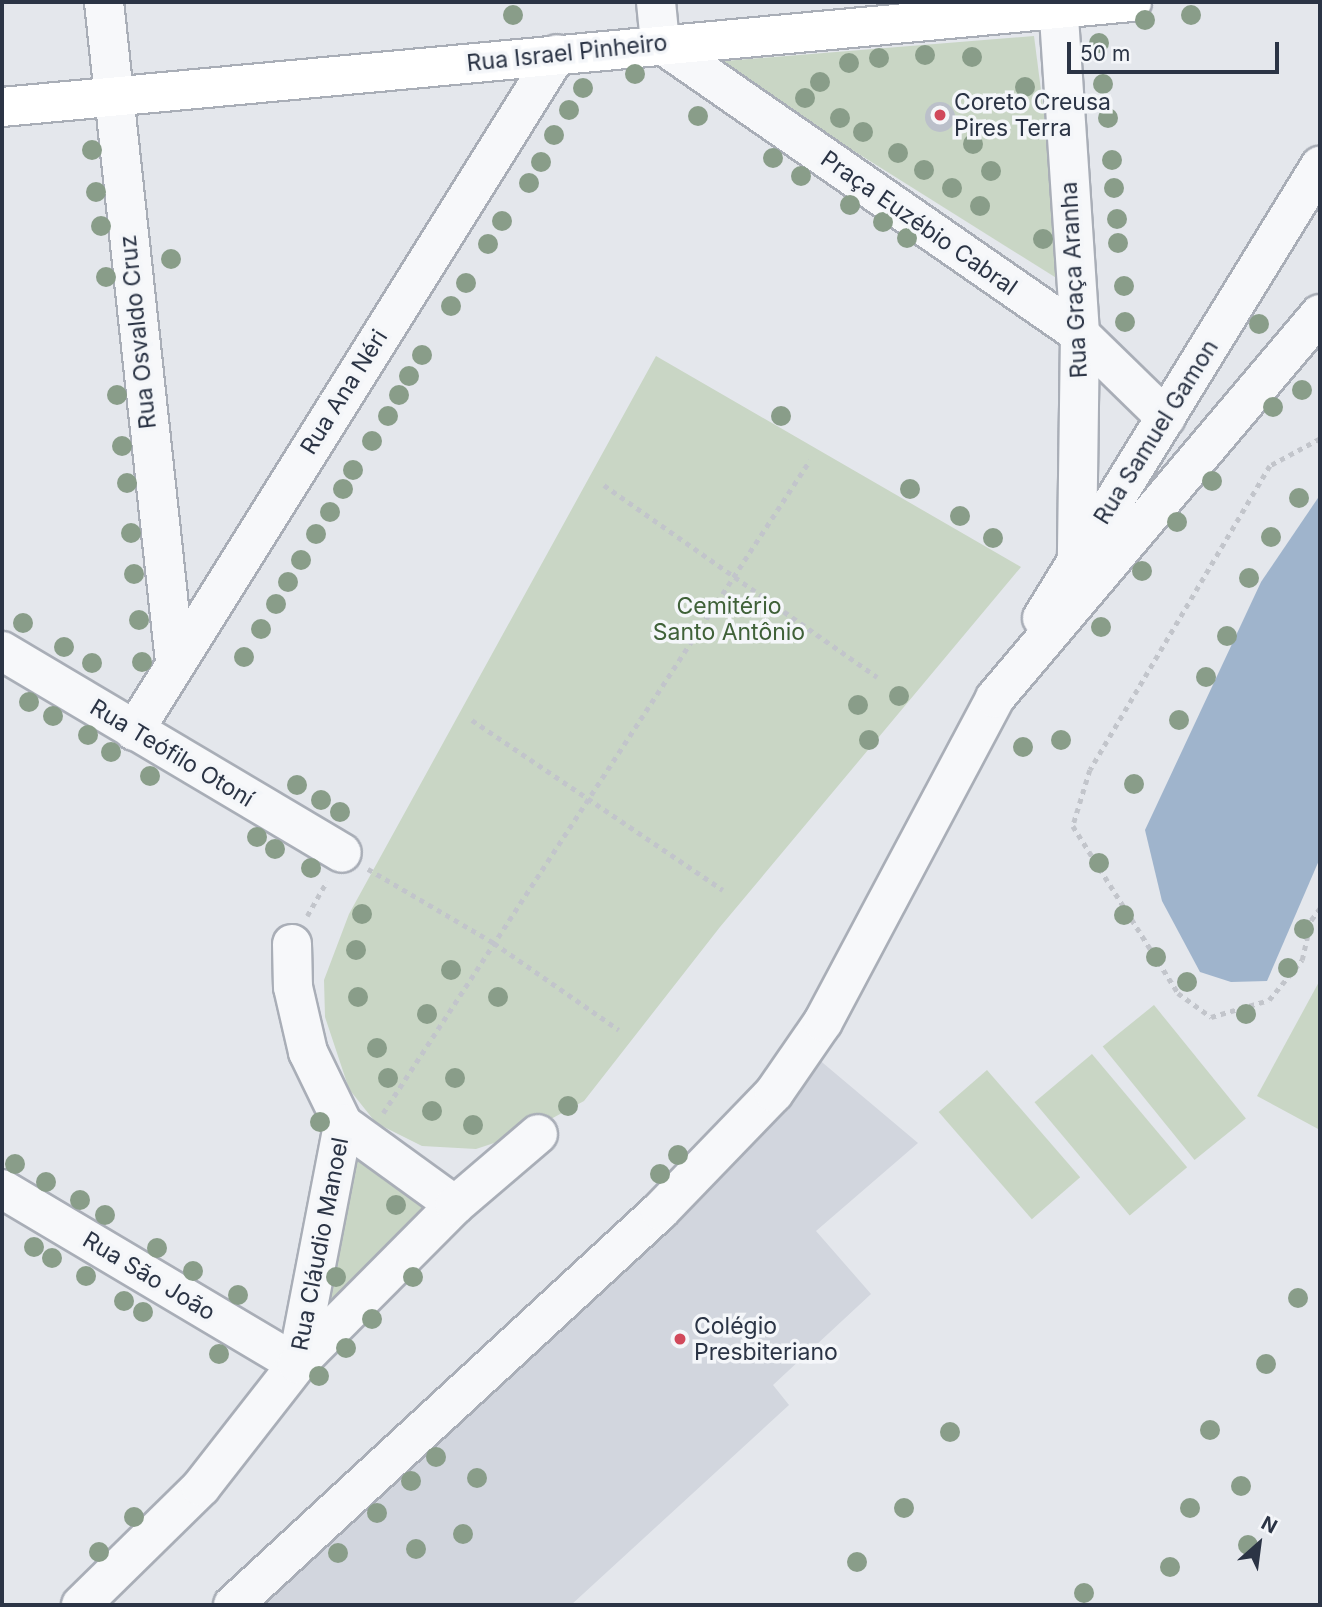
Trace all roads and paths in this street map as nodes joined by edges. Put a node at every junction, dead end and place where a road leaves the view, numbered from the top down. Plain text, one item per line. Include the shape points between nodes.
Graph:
1 (104, 2) edge
2 (656, 2) edge
3 (1132, 2) edge
4 (1058, 6) edge
5 (660, 43) junction
6 (557, 54) junction
7 (112, 99) junction
8 (2, 107) edge
9 (1320, 166) edge
10 (1320, 314) edge
11 (1080, 334) junction
12 (1166, 418) junction
13 (1320, 439) edge
14 (810, 460) dead end
15 (604, 485) dead end
16 (1077, 559) junction
17 (734, 578) junction
18 (2, 651) edge
19 (175, 662) junction
20 (877, 677) dead end
21 (995, 698) junction
22 (472, 720) dead end
23 (134, 731) junction
24 (589, 799) junction
25 (342, 853) junction
26 (723, 890) dead end
27 (1320, 908) edge
28 (494, 943) junction
29 (292, 944) joint
30 (619, 1030) dead end
31 (354, 1132) junction
32 (538, 1134) dead end
33 (2, 1189) edge
34 (455, 1205) junction
35 (297, 1364) junction
36 (81, 1605) edge
37 (233, 1605) edge

1 - 7 street, Rua Osvaldo Cruz
2 - 5 street
3 - 4 main road, Rua Israel Pinheiro
4 - 5 main road, Rua Israel Pinheiro
4 - 11 street, Rua Graça Aranha
5 - 6 main road, Rua Israel Pinheiro
5 - 11 street, Praça Euzébio Cabral
6 - 7 main road, Rua Israel Pinheiro
6 - 19 street, Rua Ana Néri
7 - 8 main road, Rua Israel Pinheiro
7 - 19 street, Rua Osvaldo Cruz
9 - 12 street, Rua Samuel Gamon
10 - 21 street
11 - 12 street, Praça Euzébio Cabral
11 - 16 street, Rua Graça Aranha
12 - 16 street, Rua Samuel Gamon
13 - 27 path via 1270,466 1090,770 1073,826 1178,993 1211,1017 1269,1000 1302,960 1311,920
14 - 17 path
15 - 17 path
16 - 21 street, Rua Samuel Gamon
17 - 20 path
17 - 24 path
18 - 23 street, Rua Teófilo Otoní
19 - 23 street, Rua Ana Néri
21 - 37 street via 823,1022 774,1093 660,1211
22 - 24 path
23 - 25 street, Rua Teófilo Otoní
24 - 26 path
24 - 28 path
25 - 28 path
25 - 29 path
28 - 30 path
28 - 31 path
29 - 31 street, Rua Cláudio Manoel via 293,987 308,1052
31 - 34 street, Rua Cláudio Manoel
31 - 35 street, Rua Cláudio Manoel
32 - 34 street, Rua Cláudio Manoel
33 - 35 street, Rua São João
34 - 35 street, Rua Cláudio Manoel
35 - 36 street, Rua Cláudio Manoel via 201,1487

